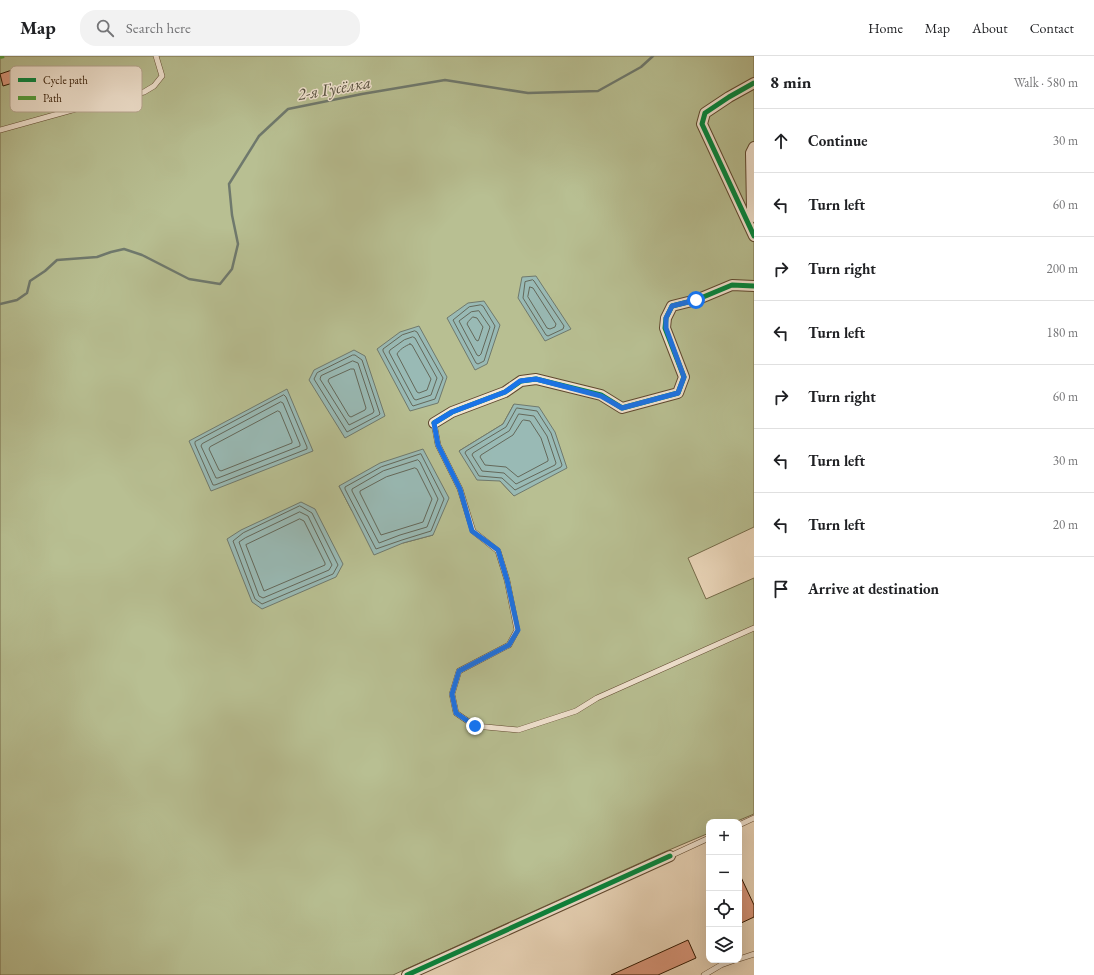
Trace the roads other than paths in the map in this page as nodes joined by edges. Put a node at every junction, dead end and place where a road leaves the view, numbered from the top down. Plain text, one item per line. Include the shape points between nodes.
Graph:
1 (156, 56) edge
2 (754, 83) edge
3 (142, 92) edge
4 (65, 112) edge
5 (0, 130) edge
6 (754, 147) edge
7 (754, 217) edge
8 (754, 236) edge
9 (754, 286) edge
10 (434, 423) joint
11 (754, 628) edge
12 (754, 818) edge
13 (742, 824) edge
14 (706, 839) edge
15 (670, 856) joint
16 (754, 954) edge
17 (742, 957) edge
18 (724, 963) edge
19 (406, 975) edge
20 (704, 975) edge

1 - 3 lane via 162,76 154,86
2 - 8 street via 705,113 702,124
4 - 5 lane
6 - 7 street via 751,153
9 - 10 street via 732,285 696,300 672,306 666,318 666,328 684,377 678,393 622,408 601,396 536,379 520,381 505,392 452,412
10 - 11 lane via 438,445 460,489 472,531 498,550 518,630 509,645 459,671 452,694 456,713 475,726 518,730 576,711 597,698
12 - 13 lane
14 - 15 lane
15 - 19 street
16 - 17 lane
18 - 20 lane

